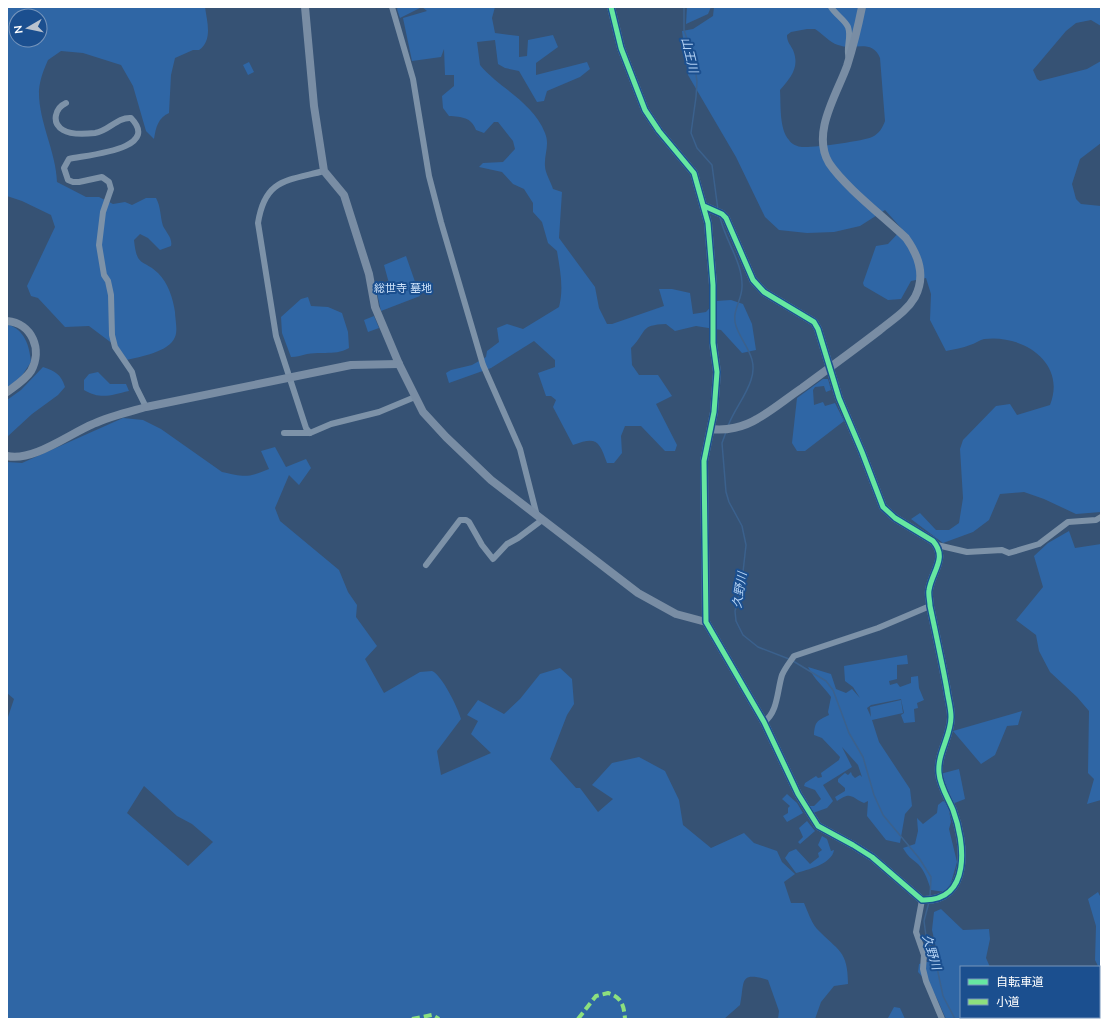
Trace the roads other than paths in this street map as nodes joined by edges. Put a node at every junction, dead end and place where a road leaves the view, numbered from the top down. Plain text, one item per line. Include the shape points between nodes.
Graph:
1 (305, 7) edge
2 (392, 7) edge
3 (611, 7) edge
4 (831, 7) edge
5 (862, 7) edge
6 (849, 59) junction
7 (66, 103) dead end
8 (324, 171) junction
9 (704, 206) junction
10 (7, 321) edge
11 (400, 364) junction
12 (830, 367) junction
13 (290, 377) junction
14 (7, 392) edge
15 (415, 397) junction
16 (146, 407) junction
17 (714, 430) junction
18 (284, 433) dead end
19 (310, 433) junction
20 (7, 456) edge
21 (1101, 517) edge
22 (539, 518) junction
23 (937, 546) junction
24 (426, 565) dead end
25 (930, 606) junction
26 (706, 622) junction
27 (764, 722) junction
28 (922, 900) junction
29 (942, 1019) edge

1 - 8 street via 314,106
2 - 22 street via 413,80 429,176 441,222 486,373 520,449
3 - 9 street via 621,48 645,110 658,131 694,173
4 - 6 street via 848,27 849,40 846,51
5 - 6 street
6 - 12 street via 828,112 823,142 826,154 840,176 906,238 917,256 920,279 914,297 901,313
7 - 16 street via 56,111 56,118 58,125 70,133 106,130 126,118 131,118 137,129 136,139 127,147 69,159 64,168 68,180 73,182 102,177 109,182 111,189 103,212 100,245 104,275 111,295 112,335 115,347 132,372
8 - 11 street via 344,195 369,274 375,307
8 - 13 street via 273,187 260,213 258,224 272,318
9 - 12 street via 726,218 753,280 764,292 814,322
9 - 17 street via 710,238 717,372
10 - 14 street via 16,323 27,331 36,344 36,351 30,372
11 - 13 street via 351,365
11 - 15 street
12 - 17 street via 757,420 736,428
12 - 23 street via 839,398 883,507 895,518 933,540
13 - 16 street
13 - 19 street via 306,428
15 - 19 street via 379,412 330,424
15 - 22 street via 434,425 476,468
16 - 20 street via 93,424 32,454
17 - 26 street via 704,461
18 - 19 street
21 - 23 street via 1096,520 1068,522 1039,544 1009,553 1002,550 967,552
22 - 24 street via 493,559 469,522 460,520
22 - 26 street via 638,593 676,614
23 - 25 street via 940,562 929,590
25 - 27 street via 878,628 794,656 786,667 774,710 770,718
25 - 28 street via 951,717 938,771 955,816 962,859 960,875 953,888 945,896 933,901
26 - 27 street
27 - 28 street via 798,794 818,826 872,857
28 - 29 street via 916,932 924,955 926,981

